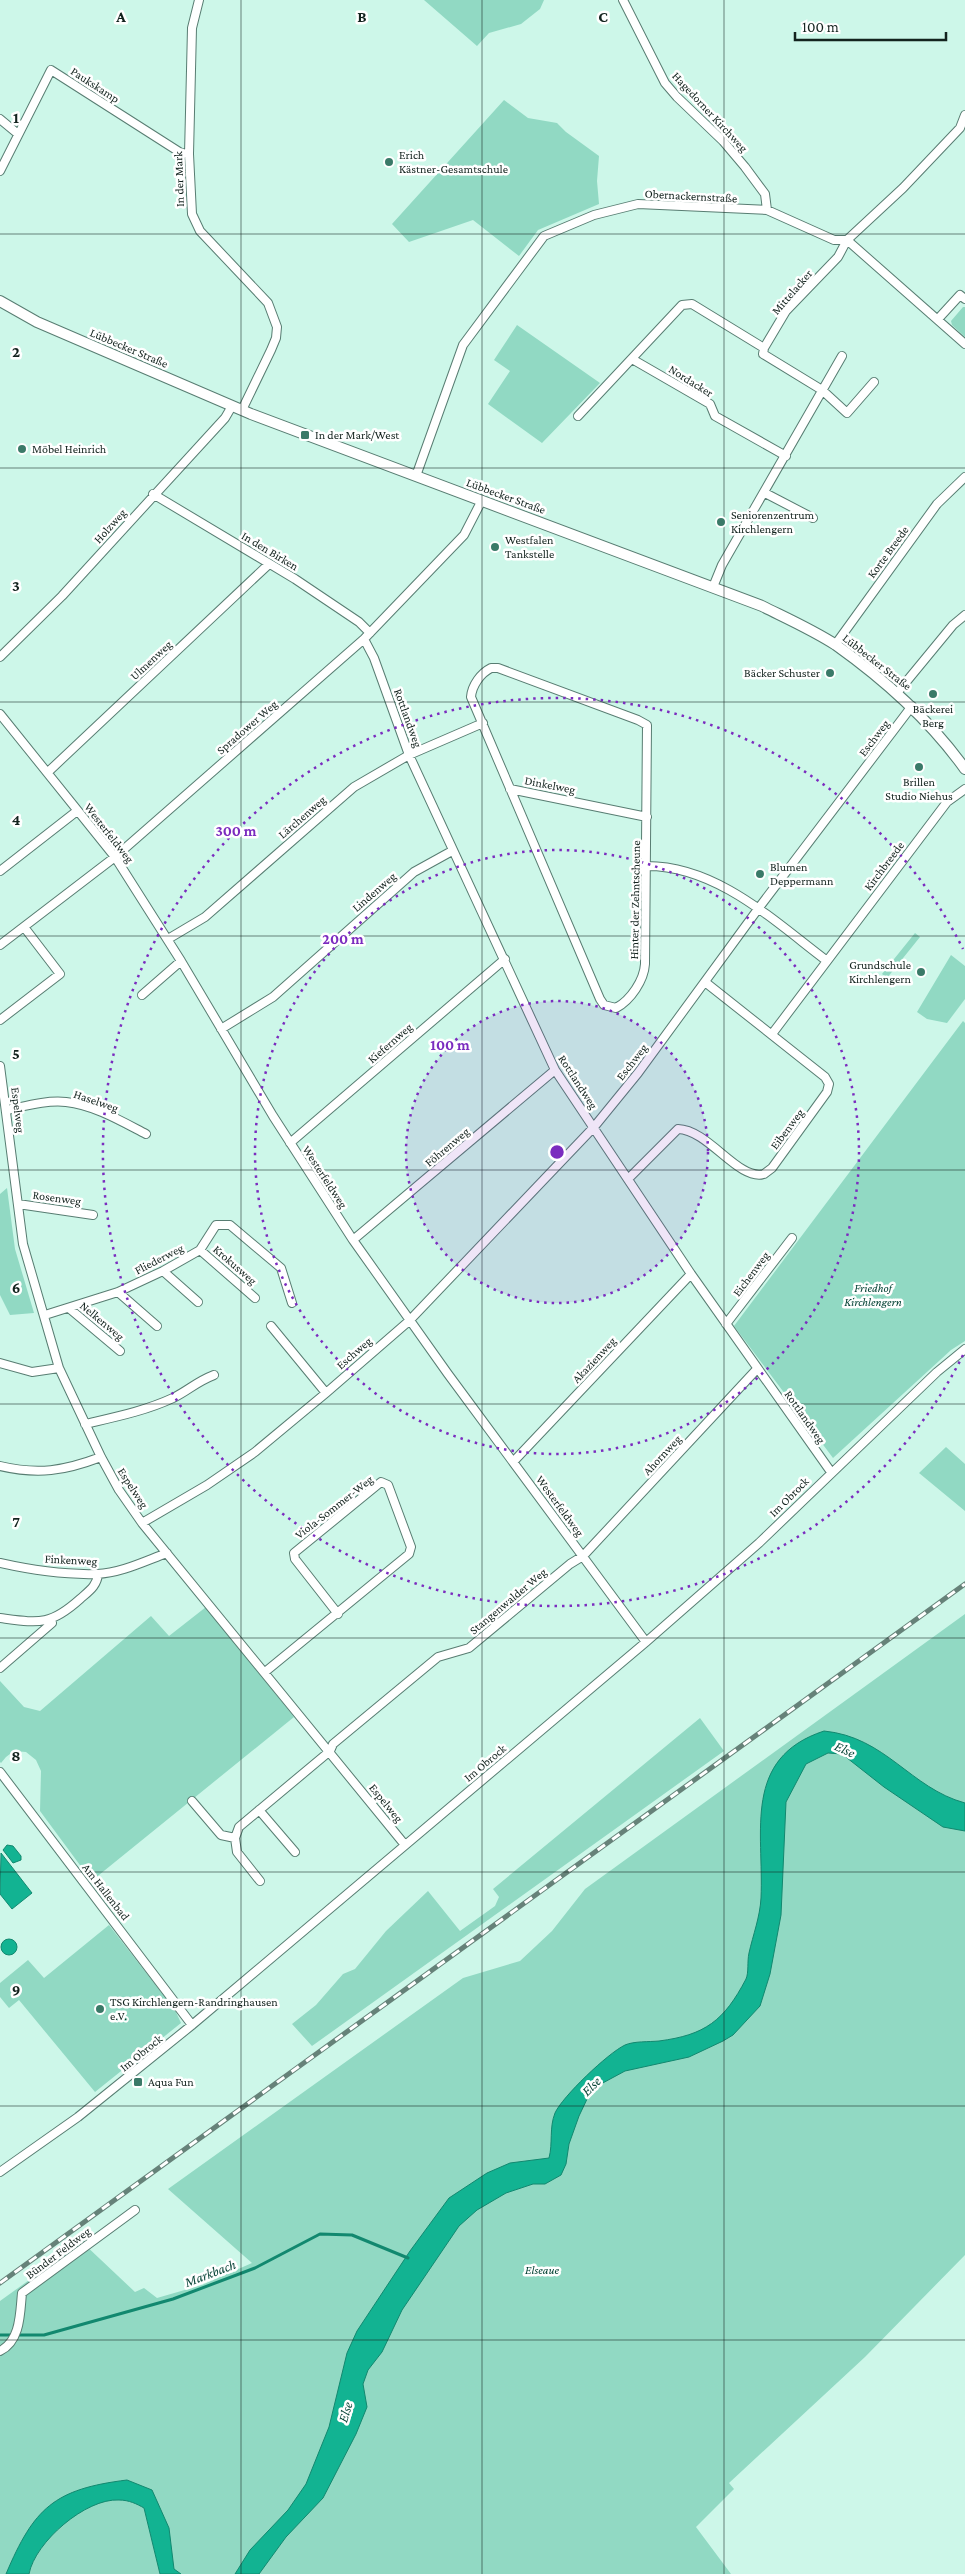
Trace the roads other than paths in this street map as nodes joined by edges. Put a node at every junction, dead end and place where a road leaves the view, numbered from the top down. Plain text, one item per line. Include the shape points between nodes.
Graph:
1 (199, 0) edge
2 (623, 0) edge
3 (965, 115) edge
4 (0, 119) edge
5 (18, 134) junction
6 (189, 154) junction
7 (0, 171) edge
8 (767, 210) junction
9 (847, 240) junction
10 (965, 300) edge
11 (0, 302) edge
12 (938, 319) junction
13 (965, 344) edge
14 (764, 348) junction
15 (842, 356) dead end
16 (632, 358) junction
17 (874, 382) dead end
18 (822, 390) junction
19 (237, 408) junction
20 (578, 416) dead end
21 (786, 456) junction
22 (416, 476) junction
23 (965, 477) edge
24 (765, 493) junction
25 (154, 494) junction
26 (482, 500) junction
27 (813, 518) dead end
28 (270, 564) junction
29 (713, 587) junction
30 (965, 615) edge
31 (370, 633) junction
32 (364, 639) junction
33 (835, 645) junction
34 (0, 657) edge
35 (897, 693) junction
36 (912, 706) junction
37 (0, 714) edge
38 (482, 724) junction
39 (409, 755) junction
40 (965, 769) edge
41 (48, 772) junction
42 (510, 789) junction
43 (965, 789) edge
44 (77, 811) junction
45 (647, 817) junction
46 (452, 851) junction
47 (115, 857) junction
48 (647, 866) junction
49 (0, 871) edge
50 (758, 909) junction
51 (24, 927) junction
52 (168, 940) junction
53 (0, 945) edge
54 (505, 959) junction
55 (181, 961) junction
56 (826, 961) junction
57 (705, 982) junction
58 (142, 995) dead end
59 (0, 1020) edge
60 (221, 1029) junction
61 (772, 1034) junction
62 (0, 1066) edge
63 (555, 1070) junction
64 (7, 1110) junction
65 (594, 1126) junction
66 (146, 1134) dead end
67 (290, 1143) junction
68 (628, 1180) junction
69 (18, 1204) junction
70 (93, 1215) dead end
71 (792, 1238) dead end
72 (353, 1240) junction
73 (200, 1250) junction
74 (163, 1271) junction
75 (690, 1274) junction
76 (118, 1292) junction
77 (255, 1298) dead end
78 (198, 1302) dead end
79 (292, 1303) dead end
80 (70, 1309) junction
81 (45, 1315) junction
82 (408, 1320) junction
83 (726, 1324) junction
84 (157, 1326) dead end
85 (271, 1326) dead end
86 (965, 1350) edge
87 (120, 1351) dead end
88 (0, 1363) edge
89 (60, 1368) junction
90 (758, 1369) junction
91 (214, 1375) dead end
92 (326, 1393) junction
93 (85, 1424) junction
94 (101, 1457) junction
95 (513, 1462) junction
96 (0, 1466) edge
97 (831, 1472) junction
98 (142, 1523) junction
99 (167, 1553) junction
100 (583, 1556) junction
101 (0, 1562) edge
102 (98, 1574) junction
103 (338, 1614) junction
104 (0, 1618) edge
105 (51, 1619) junction
106 (646, 1642) junction
107 (0, 1668) edge
108 (265, 1672) junction
109 (330, 1751) junction
110 (0, 1772) edge
111 (192, 1801) dead end
112 (260, 1810) junction
113 (235, 1838) junction
114 (405, 1845) junction
115 (295, 1852) dead end
116 (260, 1881) dead end
117 (192, 2025) junction
118 (0, 2172) edge
119 (135, 2210) dead end
120 (0, 2351) edge

1 - 6 street, In der Mark via 192,28
2 - 8 street, Hagedorner Kirchweg via 665,83 745,167 765,194
3 - 9 street via 960,128
4 - 5 street
5 - 6 street, Paukskamp via 51,70 181,153
5 - 7 street, Paukskamp
6 - 19 street, In der Mark via 192,214 200,231 259,291 274,316 276,338
8 - 9 street, Obernackernstraße via 834,240
8 - 22 street, Obernackernstraße via 638,204 594,215 544,236 463,345
9 - 12 street
9 - 14 street, Mittelacker via 838,257 786,312
10 - 12 street via 960,295
11 - 19 street, Lübbecker Straße via 38,322
12 - 13 street
14 - 16 street via 692,304 682,305
14 - 18 street via 763,354
15 - 18 street
16 - 20 street
16 - 21 street, Nordacker via 710,404 715,416
17 - 18 street via 847,414
18 - 21 street
19 - 22 street, Lübbecker Straße
19 - 25 street, Holzweg
21 - 24 street
22 - 26 street, Lübbecker Straße
23 - 33 street, Korte Breede via 937,504
24 - 27 street
24 - 29 street
25 - 28 street, In den Birken
25 - 34 street, Holzweg via 62,596
26 - 29 street, Lübbecker Straße
26 - 31 street, Spradower Weg via 464,535
28 - 31 street, In den Birken via 359,622
28 - 41 street, Ulmenweg
29 - 33 street, Lübbecker Straße via 762,606
30 - 35 street
31 - 32 street, Spradower Weg
32 - 39 street, Rottlandweg
32 - 47 street, Spradower Weg
33 - 35 street, Lübbecker Straße
35 - 36 street, Lübbecker Straße
36 - 40 street, Lübbecker Straße
36 - 50 street, Eschweg
37 - 41 street, Westerfeldweg
38 - 39 street, Lärchenweg
38 - 42 street, Hinter der Zehntscheune
38 - 45 street, Hinter der Zehntscheune via 471,691 486,670 498,668 644,722 648,730
39 - 46 street, Rottlandweg
39 - 52 street, Lärchenweg via 354,786 205,917
41 - 44 street, Westerfeldweg
42 - 45 street, Dinkelweg
42 - 48 street, Hinter der Zehntscheune via 600,999 610,1008 622,1005 644,974
43 - 56 street, Kirchbreede via 947,802
44 - 47 street, Westerfeldweg
44 - 49 street
45 - 48 street, Hinter der Zehntscheune
46 - 54 street, Rottlandweg
46 - 60 street, Lindenweg via 414,872 273,996
47 - 51 street, Spradower Weg
47 - 52 street, Westerfeldweg
48 - 50 street via 689,872
50 - 56 street
50 - 57 street, Eschweg
51 - 53 street, Spradower Weg
51 - 59 street via 60,974
52 - 55 street, Westerfeldweg
54 - 63 street, Rottlandweg
54 - 67 street, Kiefernweg
55 - 58 street
55 - 60 street, Westerfeldweg
56 - 61 street, Kirchbreede
57 - 61 street, Eibenweg
57 - 65 street, Eschweg
60 - 67 street, Westerfeldweg
61 - 68 street, Eibenweg via 830,1084 820,1104 772,1168 764,1174 752,1174 694,1132 678,1129
62 - 64 street, Espelweg
63 - 65 street, Rottlandweg
63 - 72 street, Föhrenweg
64 - 66 street, Haselweg via 38,1103 66,1102 103,1112
64 - 69 street, Espelweg
65 - 68 street, Rottlandweg
65 - 82 street, Eschweg
67 - 72 street, Westerfeldweg
68 - 75 street, Rottlandweg
69 - 70 street, Rosenweg
69 - 81 street, Espelweg via 23,1244
71 - 83 street, Eichenweg
72 - 82 street, Westerfeldweg
73 - 74 street, Fliederweg
73 - 77 street, Krokusweg
73 - 79 street, Fliederweg via 216,1224 230,1225 281,1268
74 - 76 street, Fliederweg
74 - 78 street
75 - 83 street, Rottlandweg
75 - 95 street, Akazienweg
76 - 80 street, Fliederweg
76 - 84 street
80 - 81 street, Fliederweg
80 - 87 street, Nelkenweg
81 - 89 street, Espelweg
82 - 92 street, Eschweg
82 - 95 street, Westerfeldweg
83 - 90 street, Rottlandweg
85 - 92 street
86 - 97 street, Im Obrock via 937,1372
88 - 89 street via 32,1372
89 - 93 street, Espelweg
90 - 97 street, Rottlandweg
90 - 100 street, Ahornweg
91 - 93 street via 196,1381 175,1397 141,1411
92 - 98 street, Eschweg via 247,1457
93 - 94 street, Espelweg
94 - 96 street via 77,1466 38,1473
94 - 98 street, Espelweg
95 - 100 street, Westerfeldweg
97 - 106 street, Im Obrock via 758,1543
98 - 99 street, Espelweg
99 - 102 street, Finkenweg
99 - 108 street, Espelweg
100 - 106 street, Westerfeldweg
100 - 109 street, Stangenwalder Weg via 469,1648 438,1657 333,1744
101 - 102 street, Finkenweg via 51,1572
102 - 105 street via 94,1587 62,1615
103 - 103 street, Viola-Sommer-Weg via 409,1554 411,1547 388,1485 381,1482 294,1553 295,1559
103 - 108 street, Viola-Sommer-Weg
104 - 105 street
105 - 107 street via 52,1624
106 - 114 street, Im Obrock
108 - 109 street, Espelweg
109 - 112 street, Stangenwalder Weg
109 - 114 street, Espelweg
110 - 117 street, Am Hallenbad
111 - 113 street via 221,1835
112 - 113 street, Stangenwalder Weg via 239,1827
112 - 115 street
113 - 116 street via 237,1852
114 - 117 street, Im Obrock
117 - 118 street, Im Obrock via 78,2117
119 - 120 street, Bünder Feldweg via 22,2293 18,2329 10,2343

